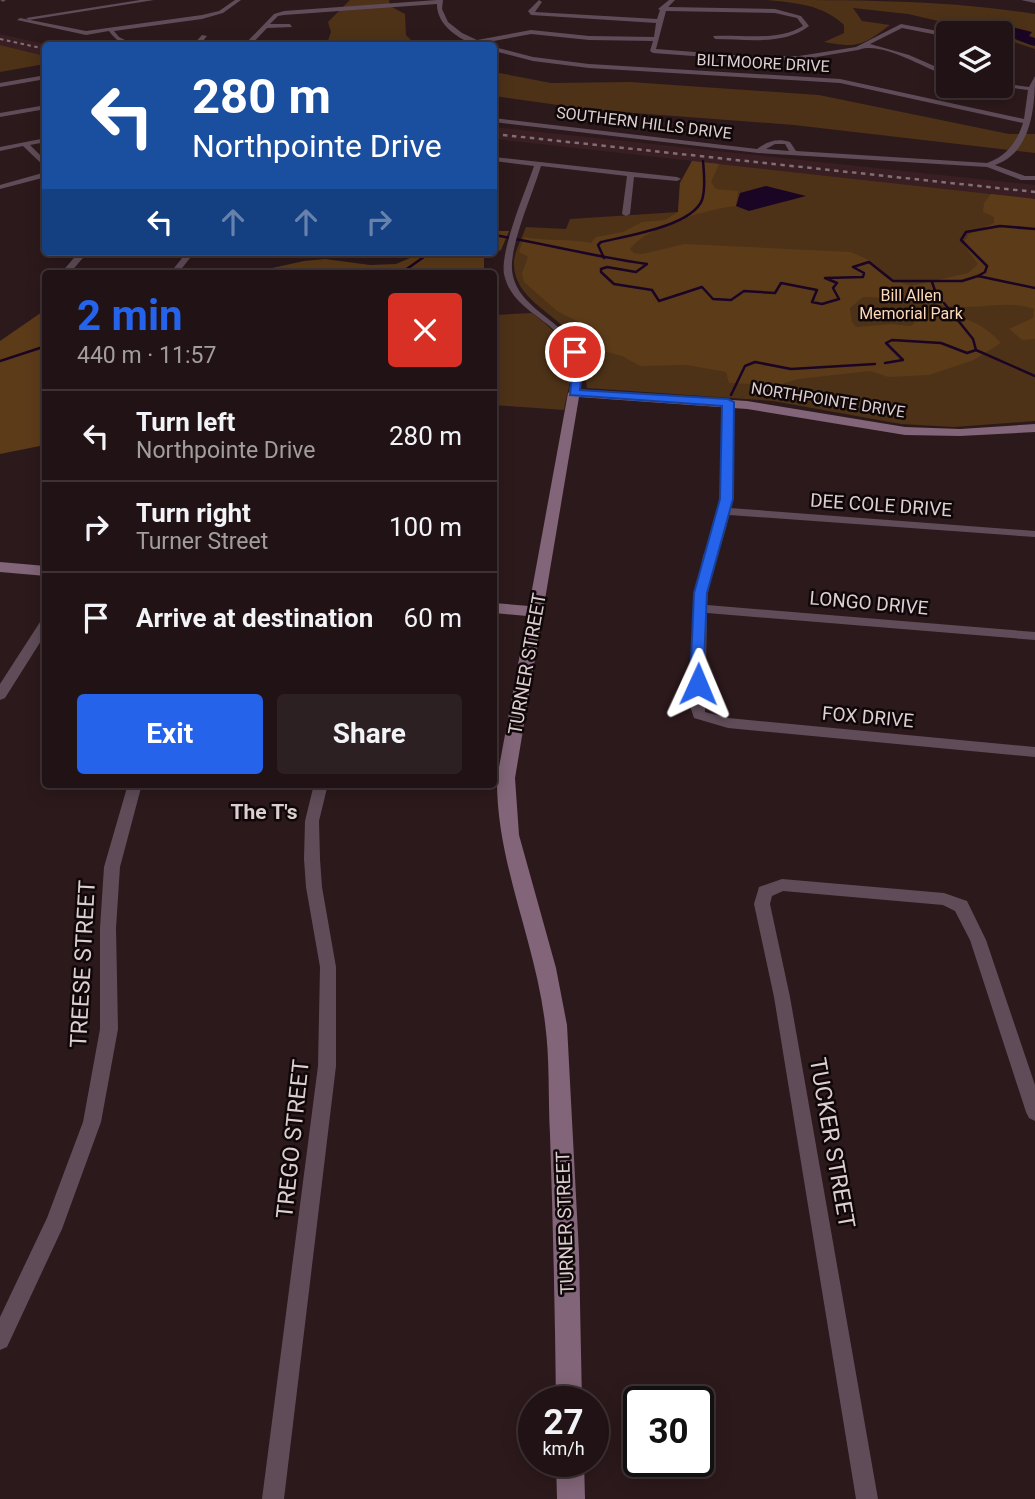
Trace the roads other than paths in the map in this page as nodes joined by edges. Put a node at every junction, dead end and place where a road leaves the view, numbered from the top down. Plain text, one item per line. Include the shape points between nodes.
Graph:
1 (151, 0) edge
2 (238, 0) edge
3 (672, 0) edge
4 (1024, 0) edge
5 (440, 1) edge
6 (1035, 1) edge
7 (539, 2) dead end
8 (608, 7) dead end
9 (661, 9) junction
10 (607, 20) junction
11 (658, 21) junction
12 (264, 26) junction
13 (290, 26) dead end
14 (111, 30) junction
15 (936, 33) edge
16 (204, 36) dead end
17 (715, 37) dead end
18 (657, 41) junction
19 (126, 42) edge
20 (199, 42) edge
21 (250, 42) edge
22 (478, 42) edge
23 (486, 42) edge
24 (867, 45) junction
25 (497, 49) edge
26 (936, 69) edge
27 (42, 78) edge
28 (1035, 78) edge
29 (0, 85) edge
30 (1013, 87) edge
31 (1031, 89) junction
32 (42, 108) edge
33 (0, 115) edge
34 (497, 115) edge
35 (497, 120) edge
36 (1028, 122) junction
37 (526, 124) junction
38 (42, 141) edge
39 (25, 144) junction
40 (0, 149) edge
41 (497, 159) edge
42 (1004, 159) junction
43 (42, 162) edge
44 (1013, 162) dead end
45 (538, 164) junction
46 (988, 165) junction
47 (631, 174) junction
48 (1033, 174) edge
49 (42, 175) edge
50 (677, 179) dead end
51 (0, 187) edge
52 (626, 214) dead end
53 (80, 256) edge
54 (188, 256) edge
55 (68, 270) edge
56 (176, 270) edge
57 (574, 393) junction
58 (728, 402) junction
59 (1035, 428) edge
60 (725, 511) junction
61 (1035, 534) edge
62 (0, 567) edge
63 (42, 571) edge
64 (497, 608) edge
65 (699, 608) junction
66 (537, 611) junction
67 (42, 628) edge
68 (1035, 636) edge
69 (0, 695) edge
70 (1035, 752) edge
71 (134, 788) edge
72 (320, 788) edge
73 (1035, 1112) edge
74 (0, 1340) edge
75 (569, 1386) edge
76 (570, 1477) edge
77 (273, 1499) edge
78 (570, 1499) edge
79 (867, 1499) edge

1 - 14 street via 20,20 79,33
2 - 14 street via 221,12 202,17
3 - 9 street
4 - 6 street
5 - 12 street via 290,12 276,15
5 - 22 street via 443,21
7 - 10 street via 532,13
8 - 10 street
9 - 11 street
9 - 17 street via 769,10 796,16 806,26 777,36
10 - 11 street
11 - 18 street
12 - 13 street
12 - 21 street
14 - 19 street
15 - 24 street via 901,26
16 - 20 street
18 - 23 street via 531,32
18 - 24 street via 653,51 787,58
24 - 26 street
25 - 36 street, BILTMOORE DRIVE via 589,66 840,82
27 - 29 street
28 - 31 street
30 - 31 street
31 - 36 street
32 - 33 street
34 - 37 street, SOUTHERN HILLS DRIVE via 517,116
35 - 37 street, SOUTHERN HILLS DRIVE
36 - 42 street
37 - 46 street, SOUTHERN HILLS DRIVE via 758,151 783,141 794,153 840,156 867,151 903,160
38 - 39 street
39 - 40 street
39 - 43 street
41 - 45 street
42 - 44 street
42 - 46 street, SOUTHERN HILLS DRIVE
45 - 47 street
45 - 57 street, TURNER STREET via 508,269 515,290 558,328 575,352
46 - 48 street, SOUTHERN HILLS DRIVE via 1023,177
47 - 50 street
47 - 52 street
49 - 51 street
53 - 55 street
54 - 56 street
57 - 58 street, NORTHPOINTE DRIVE
57 - 66 street, TURNER STREET
58 - 59 street, NORTHPOINTE DRIVE via 922,432
58 - 60 street
60 - 61 street, DEE COLE DRIVE
60 - 65 street via 709,556
62 - 63 street
64 - 66 street
65 - 68 street, LONGO DRIVE
65 - 70 street, FOX DRIVE via 699,715 728,723
66 - 75 street, TURNER STREET via 506,778 506,804 556,1025
67 - 69 street
71 - 74 street, TREESE STREET via 112,867 109,1029 92,1122 55,1222
72 - 77 street, TREGO STREET via 312,821 312,859 328,967 327,1066
73 - 79 street, TUCKER STREET via 978,940 961,906 944,899 782,885 765,892 762,904 782,997
76 - 78 street

